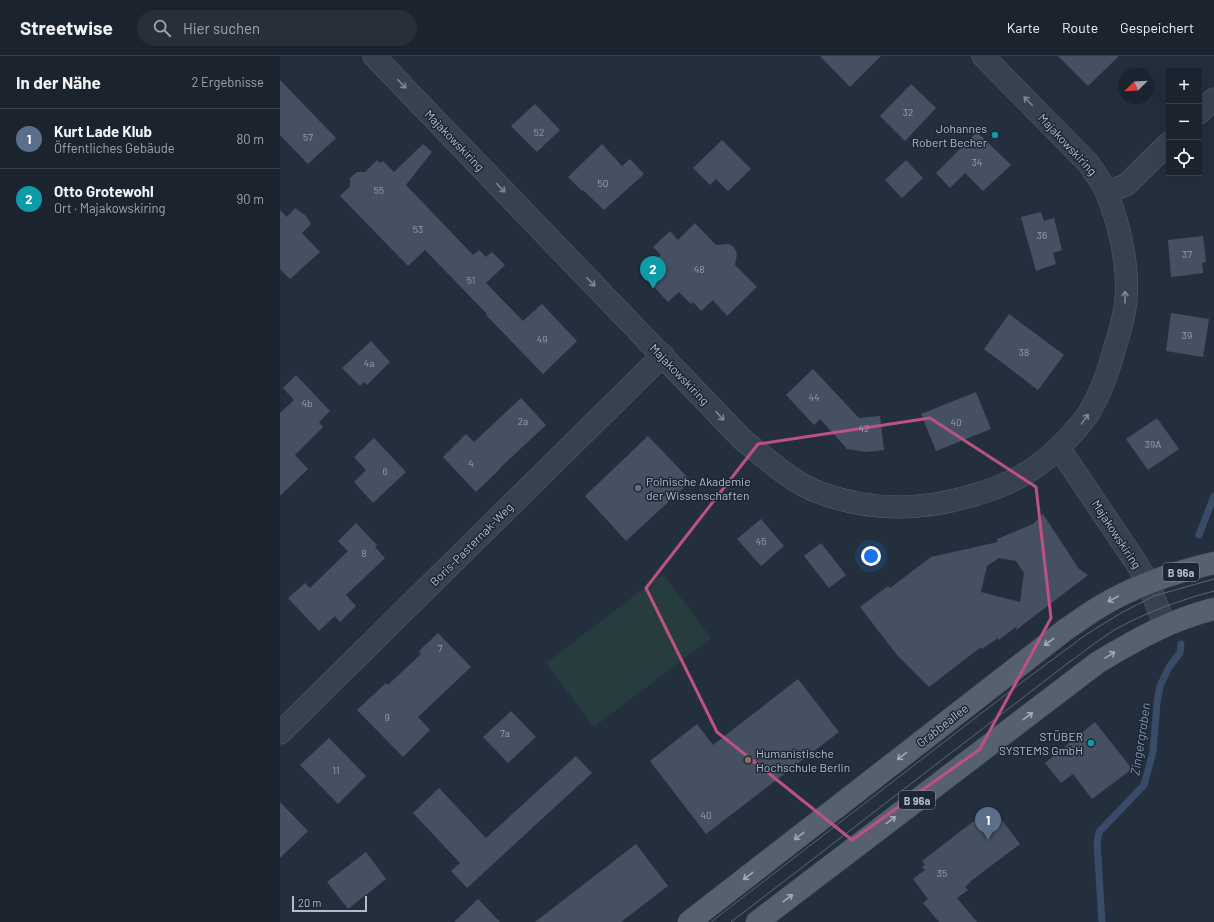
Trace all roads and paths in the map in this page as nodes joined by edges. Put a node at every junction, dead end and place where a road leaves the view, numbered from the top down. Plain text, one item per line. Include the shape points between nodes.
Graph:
1 (374, 56) edge
2 (983, 56) edge
3 (1214, 99) edge
4 (1202, 110) edge
5 (1166, 146) edge
6 (1107, 192) junction
7 (663, 355) junction
8 (1059, 448) junction
9 (1214, 563) edge
10 (1148, 583) junction
11 (1214, 609) edge
12 (1165, 625) junction
13 (280, 733) edge
14 (689, 922) edge
15 (756, 922) edge

1 -> 7 street, Majakowskiring
6 -> 2 street, Majakowskiring via 1088,163
3 - 4 street
5 - 6 street via 1126,185
8 -> 6 street, Majakowskiring via 1090,411 1104,382 1123,317 1126,301 1125,264 1114,211
7 -> 8 street, Majakowskiring via 748,444 788,475 816,492 850,502 905,508 957,500 995,489 1024,475
7 - 13 street, Boris-Pasternak-Weg
8 - 10 street, Majakowskiring
9 - 10 main road, Grabbeallee / B 96a
10 - 12 street, Majakowskiring
10 -> 14 main road, Grabbeallee / B 96a via 1101,606 1065,630
11 - 12 main road, B 96a
15 -> 12 main road, B 96a via 1097,663

